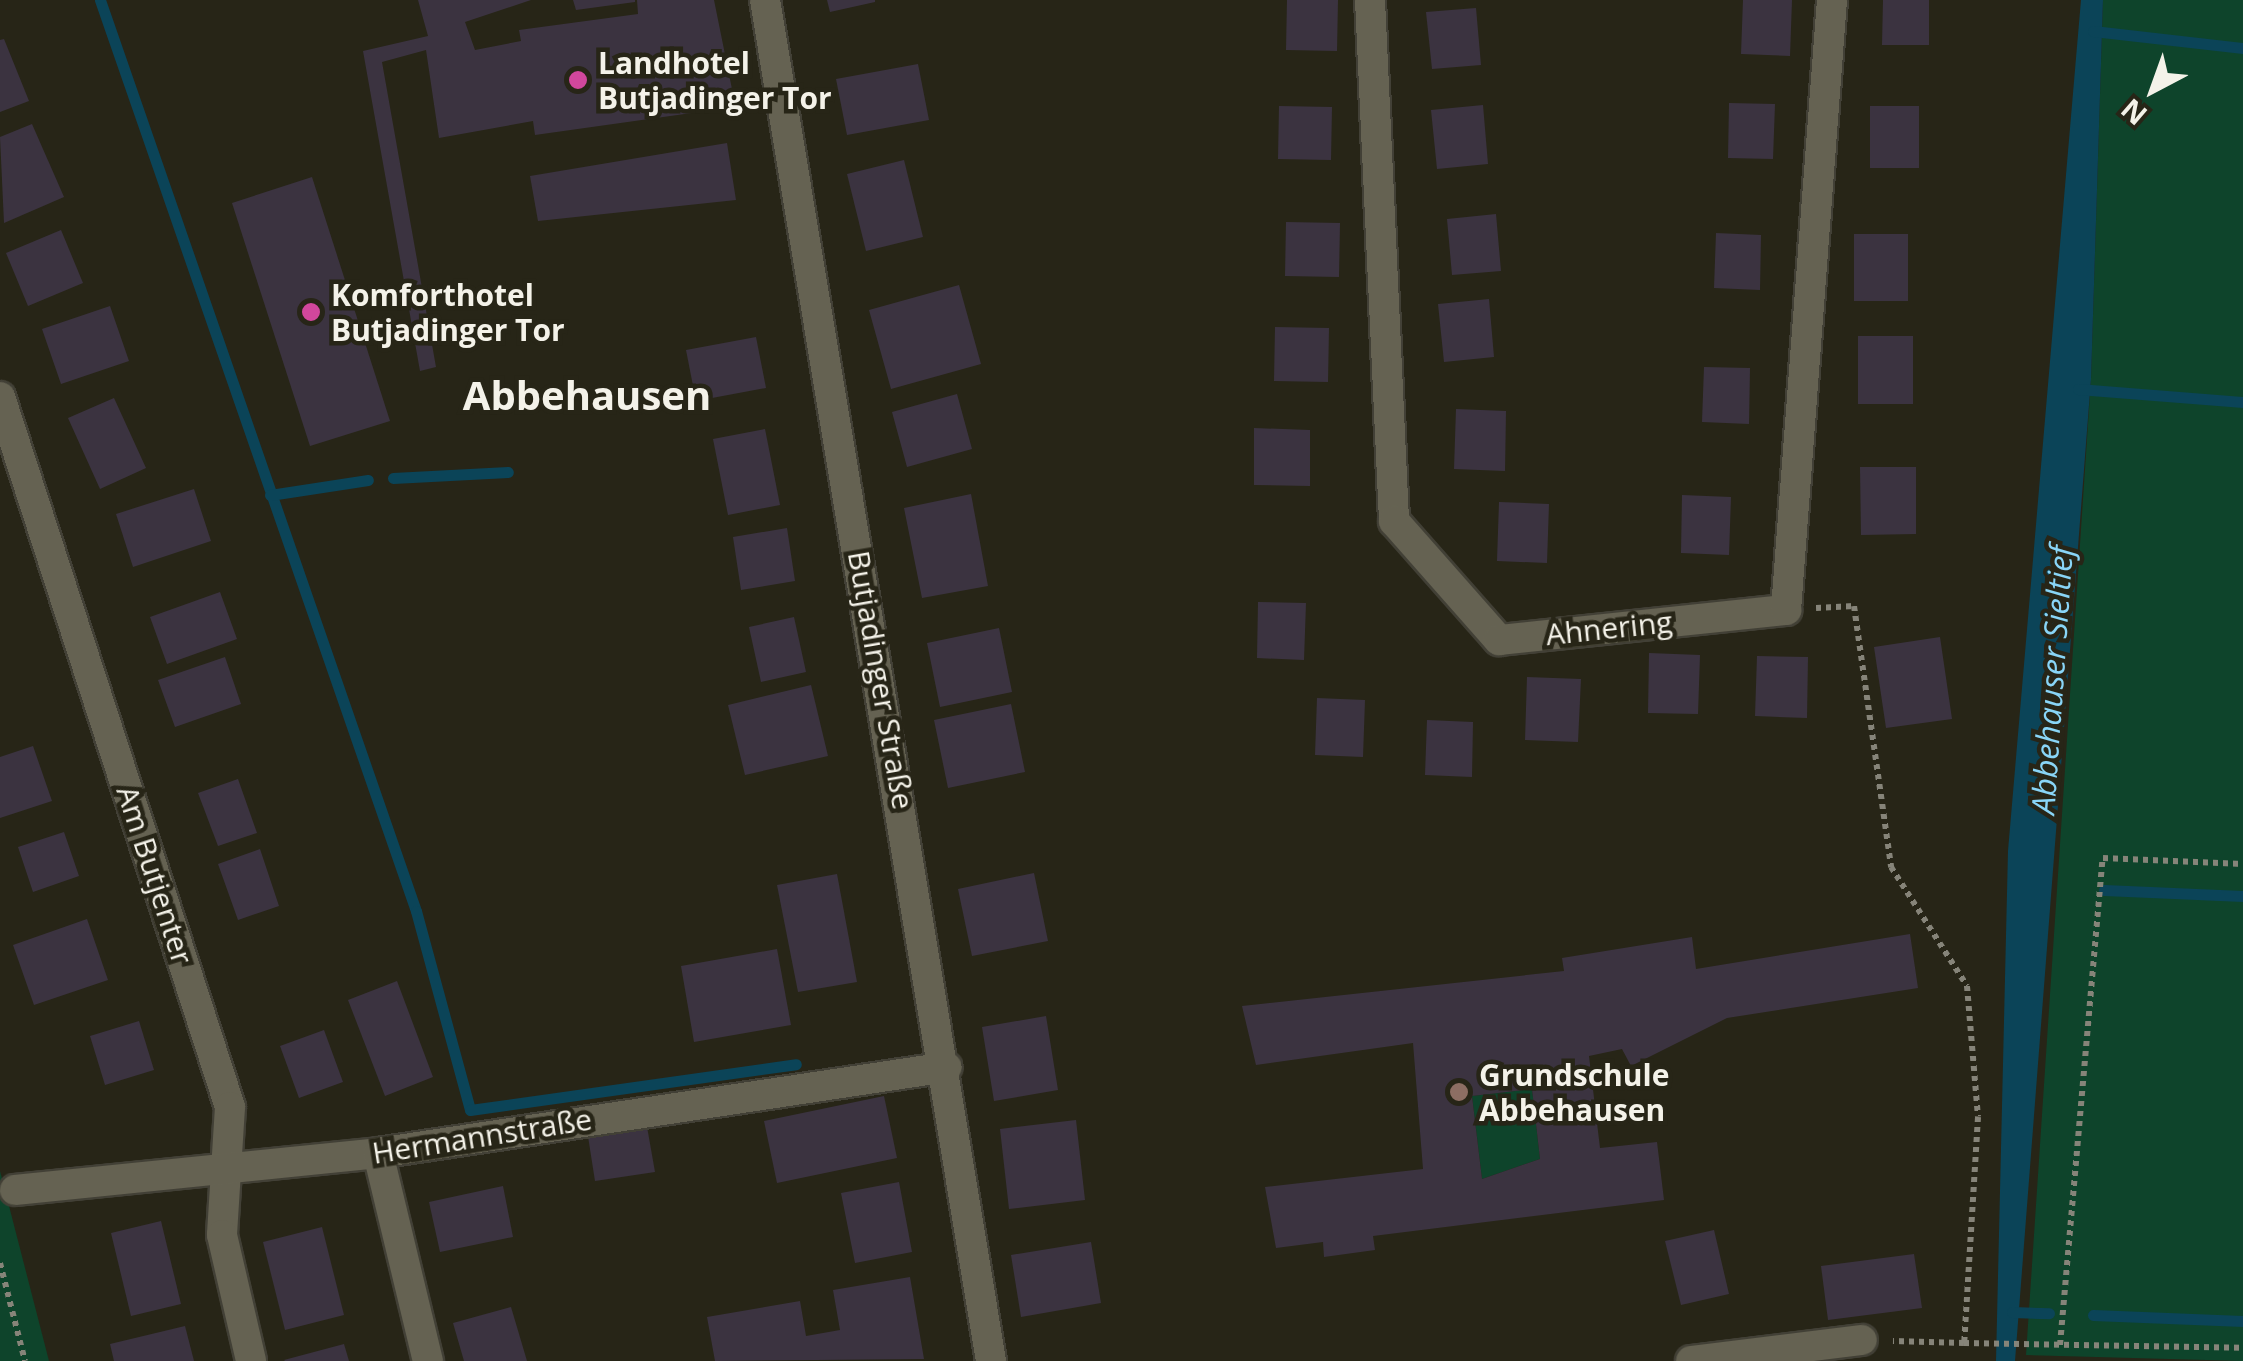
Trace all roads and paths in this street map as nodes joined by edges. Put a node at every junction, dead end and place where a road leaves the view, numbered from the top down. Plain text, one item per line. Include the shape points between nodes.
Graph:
1 (765, 0) edge
2 (1370, 0) edge
3 (1832, 0) edge
4 (0, 397) edge
5 (1786, 610) junction
6 (2243, 864) edge
7 (947, 1068) junction
8 (378, 1153) junction
9 (228, 1166) junction
10 (15, 1190) dead end
11 (0, 1262) edge
12 (1862, 1340) joint
13 (1964, 1343) junction
14 (2060, 1345) junction
15 (2243, 1348) edge
16 (25, 1361) edge
17 (251, 1361) edge
18 (428, 1361) edge
19 (992, 1361) edge
20 (1691, 1361) edge

1 - 7 street, Butjadinger Straße
2 - 5 street, Ahnering via 1394,521 1499,640
3 - 5 street
4 - 9 street, Am Butjenter via 230,1106
5 - 13 path via 1854,606 1891,867 1966,986 1978,1118
6 - 14 path via 2103,858
7 - 8 street, Hermannstraße
7 - 19 street, Butjadinger Straße
8 - 9 street, Hermannstraße
8 - 18 street
9 - 10 street, Hermannstraße
9 - 17 street, Am Butjenter via 222,1235
11 - 16 path
12 - 13 path
12 - 20 street
13 - 14 path
14 - 15 path

